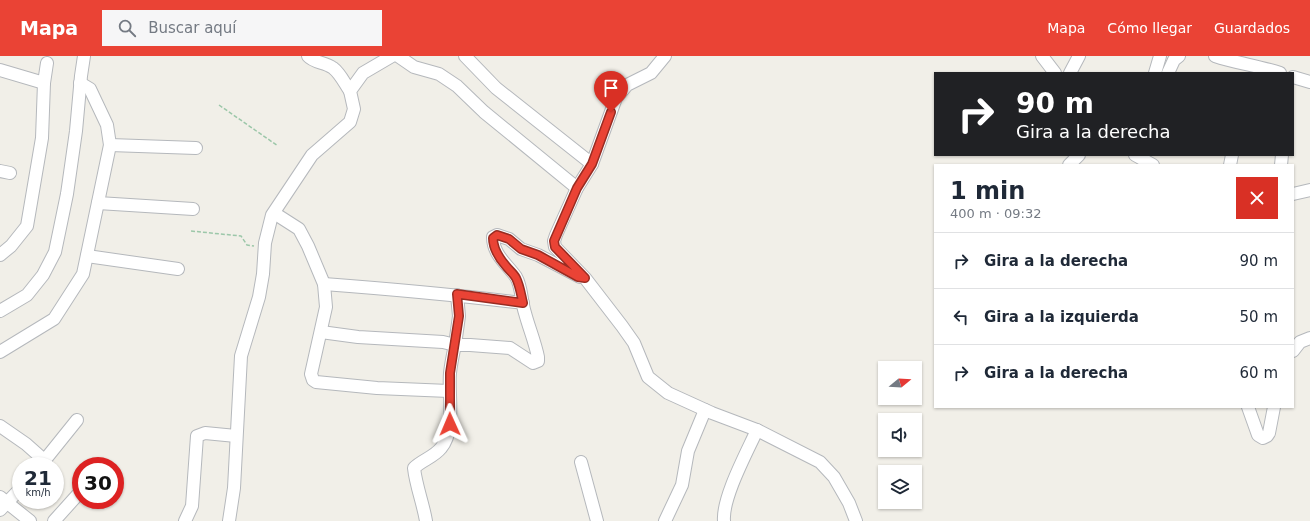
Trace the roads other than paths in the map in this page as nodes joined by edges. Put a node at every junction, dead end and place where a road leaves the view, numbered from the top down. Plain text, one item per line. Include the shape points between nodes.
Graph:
1 (84, 56) edge
2 (308, 56) edge
3 (392, 56) edge
4 (398, 56) edge
5 (465, 56) edge
6 (665, 56) edge
7 (1042, 56) edge
8 (1079, 56) edge
9 (1160, 56) edge
10 (1179, 56) edge
11 (1215, 56) edge
12 (1227, 58) edge
13 (47, 63) dead end
14 (0, 70) edge
15 (1054, 72) edge
16 (1071, 72) edge
17 (1154, 72) edge
18 (1168, 72) edge
19 (1277, 72) edge
20 (1294, 77) edge
21 (1310, 82) edge
22 (44, 83) junction
23 (80, 83) junction
24 (350, 91) junction
25 (110, 145) junction
26 (196, 148) dead end
27 (1078, 156) edge
28 (1137, 156) edge
29 (592, 164) junction
30 (1070, 164) edge
31 (1151, 164) edge
32 (577, 188) junction
33 (1310, 190) edge
34 (1294, 194) edge
35 (98, 203) junction
36 (193, 209) dead end
37 (274, 213) junction
38 (0, 255) edge
39 (87, 256) junction
40 (178, 269) dead end
41 (585, 278) junction
42 (324, 284) junction
43 (457, 294) junction
44 (523, 303) junction
45 (0, 311) edge
46 (321, 332) junction
47 (1310, 338) edge
48 (454, 345) junction
49 (1294, 350) edge
50 (0, 352) edge
51 (449, 391) junction
52 (1248, 408) edge
53 (1274, 408) edge
54 (705, 410) junction
55 (77, 420) dead end
56 (0, 426) edge
57 (756, 430) junction
58 (236, 436) junction
59 (37, 457) edge
60 (47, 457) edge
61 (581, 462) dead end
62 (12, 495) edge
63 (72, 501) edge
64 (2, 503) edge
65 (30, 521) edge
66 (54, 521) edge
67 (185, 521) edge
68 (229, 521) edge
69 (426, 521) edge
70 (597, 521) edge
71 (665, 521) edge
72 (724, 521) edge
73 (856, 521) edge

1 - 23 street
2 - 24 street via 311,60 323,62 334,69
3 - 24 street via 363,73
4 - 32 street via 414,67 440,74 457,86 484,112
5 - 29 street via 496,88
6 - 29 street via 651,73 627,85 616,98
7 - 15 street
8 - 16 street
9 - 17 street
10 - 18 street
11 - 12 street
12 - 19 street
13 - 22 street
14 - 22 street
20 - 21 street
22 - 38 street via 42,138 27,226
23 - 25 street via 90,89 107,125
23 - 45 street via 68,186 55,252 43,275 27,295
24 - 37 street via 354,110 350,122 312,155
25 - 26 street
25 - 35 street
27 - 30 street
28 - 31 street
29 - 32 street
32 - 41 street via 554,241 555,247
33 - 34 street
35 - 36 street
35 - 39 street
37 - 42 street via 299,229
37 - 58 street via 265,243 259,297 241,356
39 - 40 street
39 - 50 street via 83,274 54,319
41 - 44 street via 578,277 497,235 493,238 496,252 516,277
41 - 54 street via 634,343 648,377 668,393
42 - 43 street
42 - 46 street via 326,307
43 - 44 street
43 - 48 street via 459,316
44 - 48 street via 538,361 533,363 510,348
46 - 48 street
46 - 51 street via 311,374 316,382
47 - 49 street via 1300,342
48 - 51 street
51 - 69 street via 450,424 447,440 441,449 414,468
52 - 53 street via 1258,435 1264,438 1269,433
54 - 57 street
54 - 71 street via 688,451 682,485
55 - 60 street
56 - 59 street via 26,444
57 - 72 street via 737,472 724,510
57 - 73 street via 820,462 834,477
58 - 67 street via 205,432 197,436 192,506
58 - 68 street via 234,488
61 - 70 street
62 - 64 street
63 - 66 street
64 - 65 street

